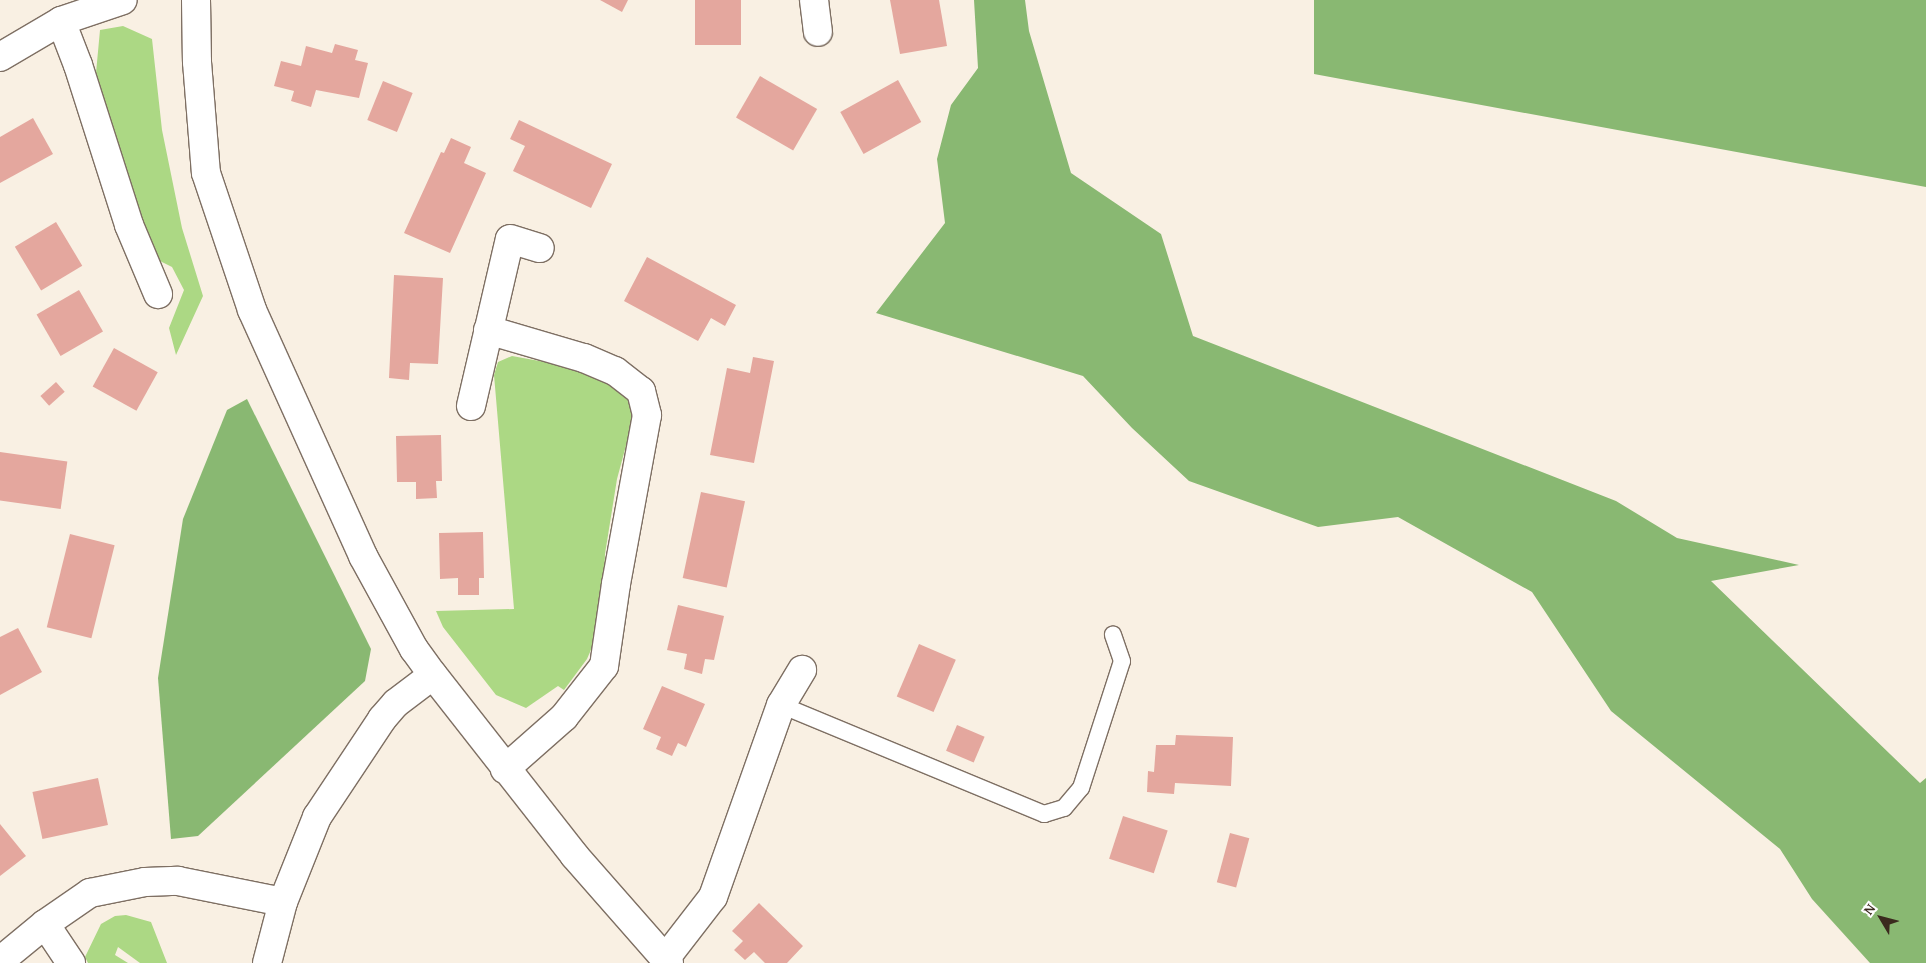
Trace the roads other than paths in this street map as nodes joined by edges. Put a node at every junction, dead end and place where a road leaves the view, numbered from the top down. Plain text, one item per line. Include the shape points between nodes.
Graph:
1 (123, 0) edge
2 (196, 0) edge
3 (814, 0) edge
4 (60, 21) junction
5 (818, 32) dead end
6 (0, 56) edge
7 (540, 248) dead end
8 (158, 294) dead end
9 (488, 330) junction
10 (471, 406) dead end
11 (1113, 636) dead end
12 (802, 670) dead end
13 (433, 675) junction
14 (781, 705) junction
15 (505, 769) junction
16 (283, 902) junction
17 (45, 924) junction
18 (0, 961) edge
19 (667, 961) edge
20 (71, 963) edge
21 (268, 963) edge

1 - 4 street
2 - 13 street via 197,62 206,173 252,310 363,556 414,649
3 - 5 street
4 - 6 street
4 - 8 street via 78,65 129,225
7 - 9 street via 510,239
9 - 10 street
9 - 15 street via 584,358 615,371 641,392 647,415 604,666 564,717
11 - 14 lane via 1122,661 1082,788 1064,808 1044,814
12 - 14 street
13 - 15 street
13 - 16 street via 396,703 364,743 317,817
14 - 19 street via 713,897
15 - 19 street via 574,855
16 - 17 street via 178,881 145,882 90,893
16 - 21 street
17 - 18 street
17 - 20 street

